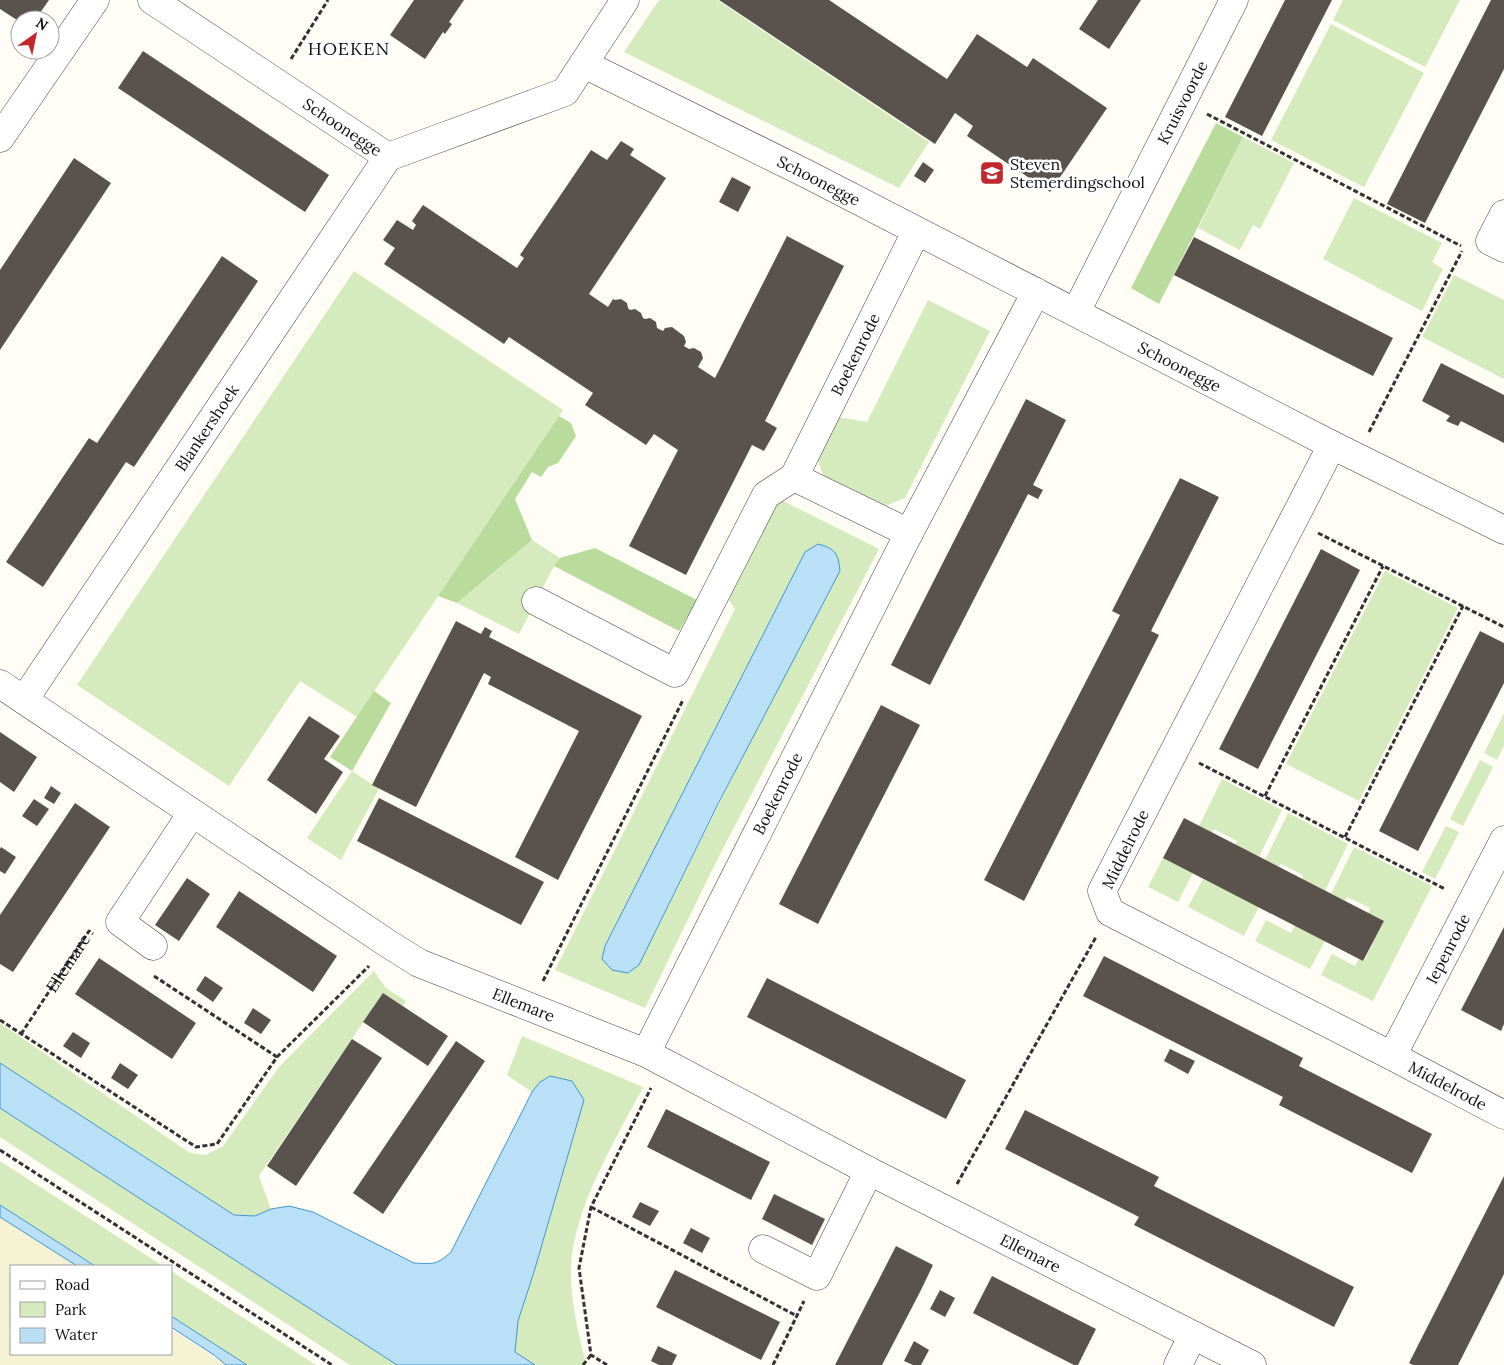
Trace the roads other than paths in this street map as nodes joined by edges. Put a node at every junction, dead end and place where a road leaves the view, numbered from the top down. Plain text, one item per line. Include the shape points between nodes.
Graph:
1 (96, 0) edge
2 (152, 0) edge
3 (625, 0) edge
4 (1234, 0) edge
5 (584, 64) junction
6 (0, 138) edge
7 (388, 157) junction
8 (1504, 214) edge
9 (916, 232) junction
10 (1504, 248) edge
11 (1036, 292) junction
12 (1076, 312) junction
13 (1332, 445) junction
14 (794, 477) junction
15 (1504, 530) edge
16 (909, 533) junction
17 (536, 601) dead end
18 (0, 684) edge
19 (24, 700) junction
20 (192, 813) junction
21 (1504, 840) edge
22 (151, 959) road end
23 (1392, 1056) junction
24 (655, 1058) junction
25 (1504, 1115) edge
26 (869, 1172) junction
27 (763, 1249) dead end
28 (1193, 1335) junction
29 (1178, 1365) edge
30 (1252, 1365) edge

1 - 6 street
2 - 7 street, Schoonegge
3 - 5 street
4 - 12 street, Kruisvoorde
5 - 7 street, Schoonegge via 565,92
5 - 9 street, Schoonegge via 805,173
7 - 19 street, Blankershoek
8 - 10 street via 1490,241
9 - 11 street, Schoonegge
9 - 14 street, Boekenrode
11 - 12 street, Schoonegge
11 - 16 street, Boekenrode
12 - 13 street, Schoonegge
13 - 15 street, Schoonegge
13 - 23 street, Middelrode via 1102,891 1110,912
14 - 16 street
14 - 17 street via 766,495 675,673
16 - 24 street, Boekenrode
18 - 19 street, Ellemare
19 - 20 street, Ellemare
20 - 22 street via 120,922
20 - 24 street, Ellemare via 419,963
21 - 23 street, Iepenrode
23 - 25 street, Middelrode
24 - 26 street, Ellemare
26 - 27 street via 817,1276
26 - 28 street, Ellemare
28 - 29 street
28 - 30 street, Ellemare

